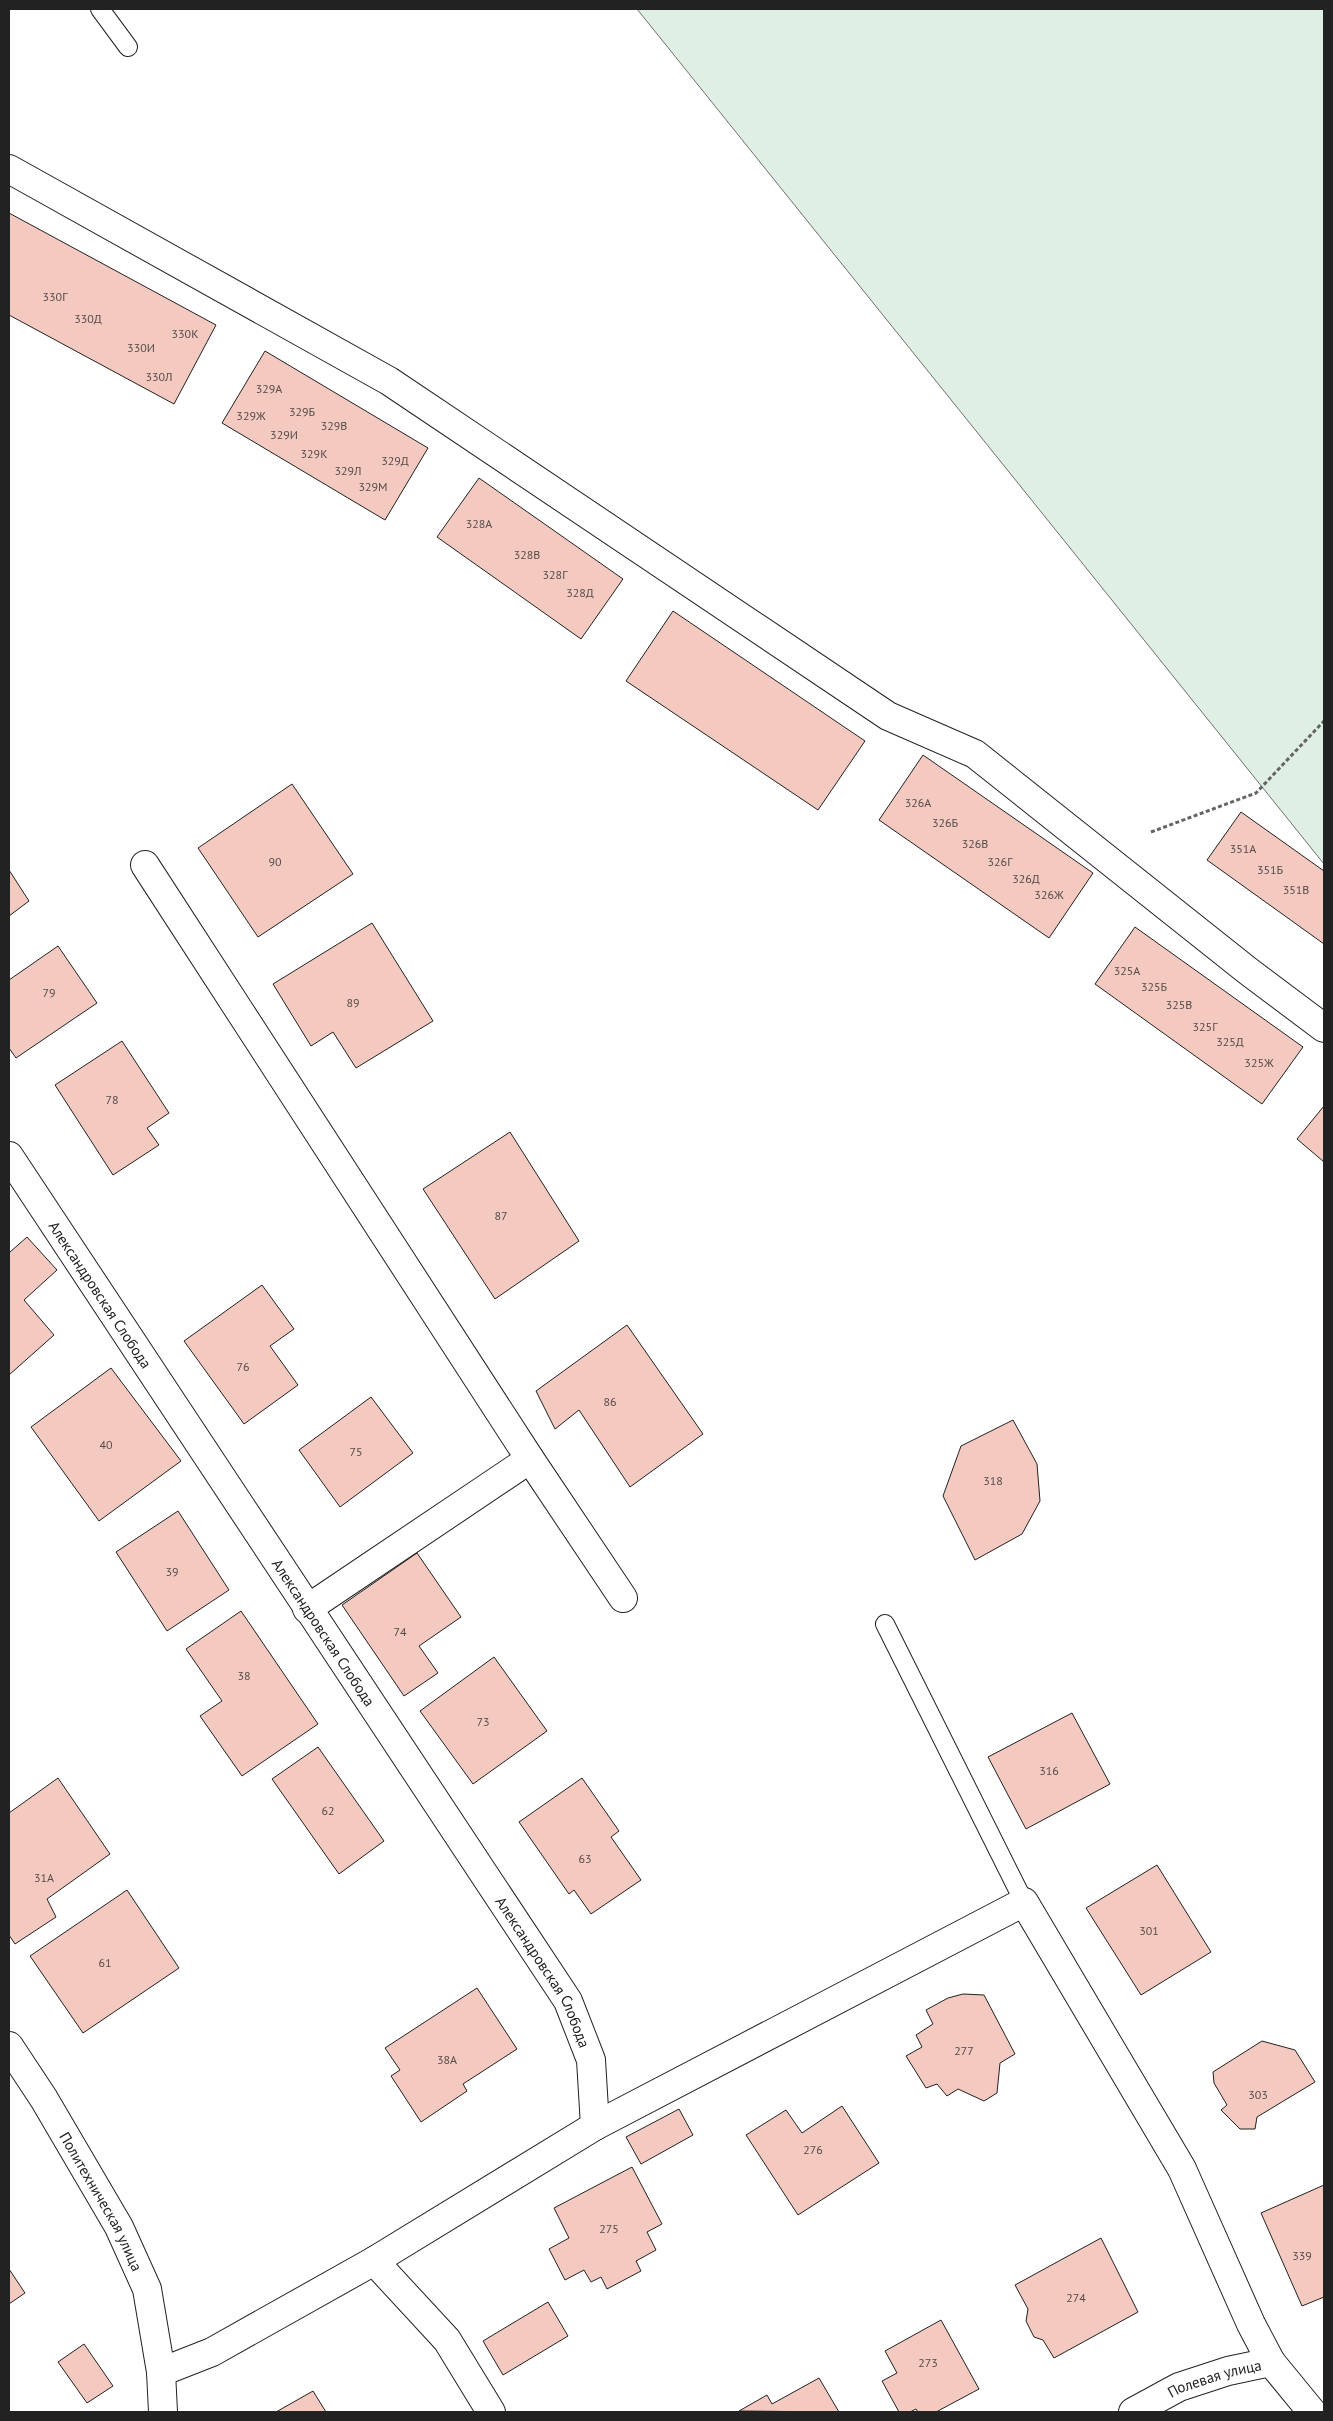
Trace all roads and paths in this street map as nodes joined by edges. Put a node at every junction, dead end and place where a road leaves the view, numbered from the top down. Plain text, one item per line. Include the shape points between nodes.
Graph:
1 (100, 9) edge
2 (128, 47) dead end
3 (9, 169) edge
4 (1324, 721) edge
5 (1151, 832) dead end
6 (145, 865) dead end
7 (1324, 1028) edge
8 (9, 1156) edge
9 (530, 1459) junction
10 (623, 1598) dead end
11 (307, 1610) junction
12 (885, 1624) dead end
13 (1024, 1902) junction
14 (9, 2046) edge
15 (595, 2126) junction
16 (374, 2261) junction
17 (1271, 2362) junction
18 (162, 2372) junction
19 (164, 2412) edge
20 (491, 2412) edge
21 (1133, 2412) edge
22 (1312, 2412) edge

1 - 2 lane
3 - 7 street via 389,381 888,716 975,754
4 - 5 path via 1256,793
6 - 9 street
8 - 11 street, Александровская Слобода
9 - 10 street
9 - 11 street
11 - 15 street, Александровская Слобода via 568,2001 591,2060
12 - 13 lane
13 - 15 street
13 - 17 street via 1182,2169
14 - 18 street, Политехническая улица via 44,2098 119,2227 147,2289
15 - 16 street
16 - 18 street via 212,2352
16 - 20 street via 447,2340
17 - 21 street, Полевая улица via 1228,2371 1179,2388
17 - 22 street
18 - 19 street

